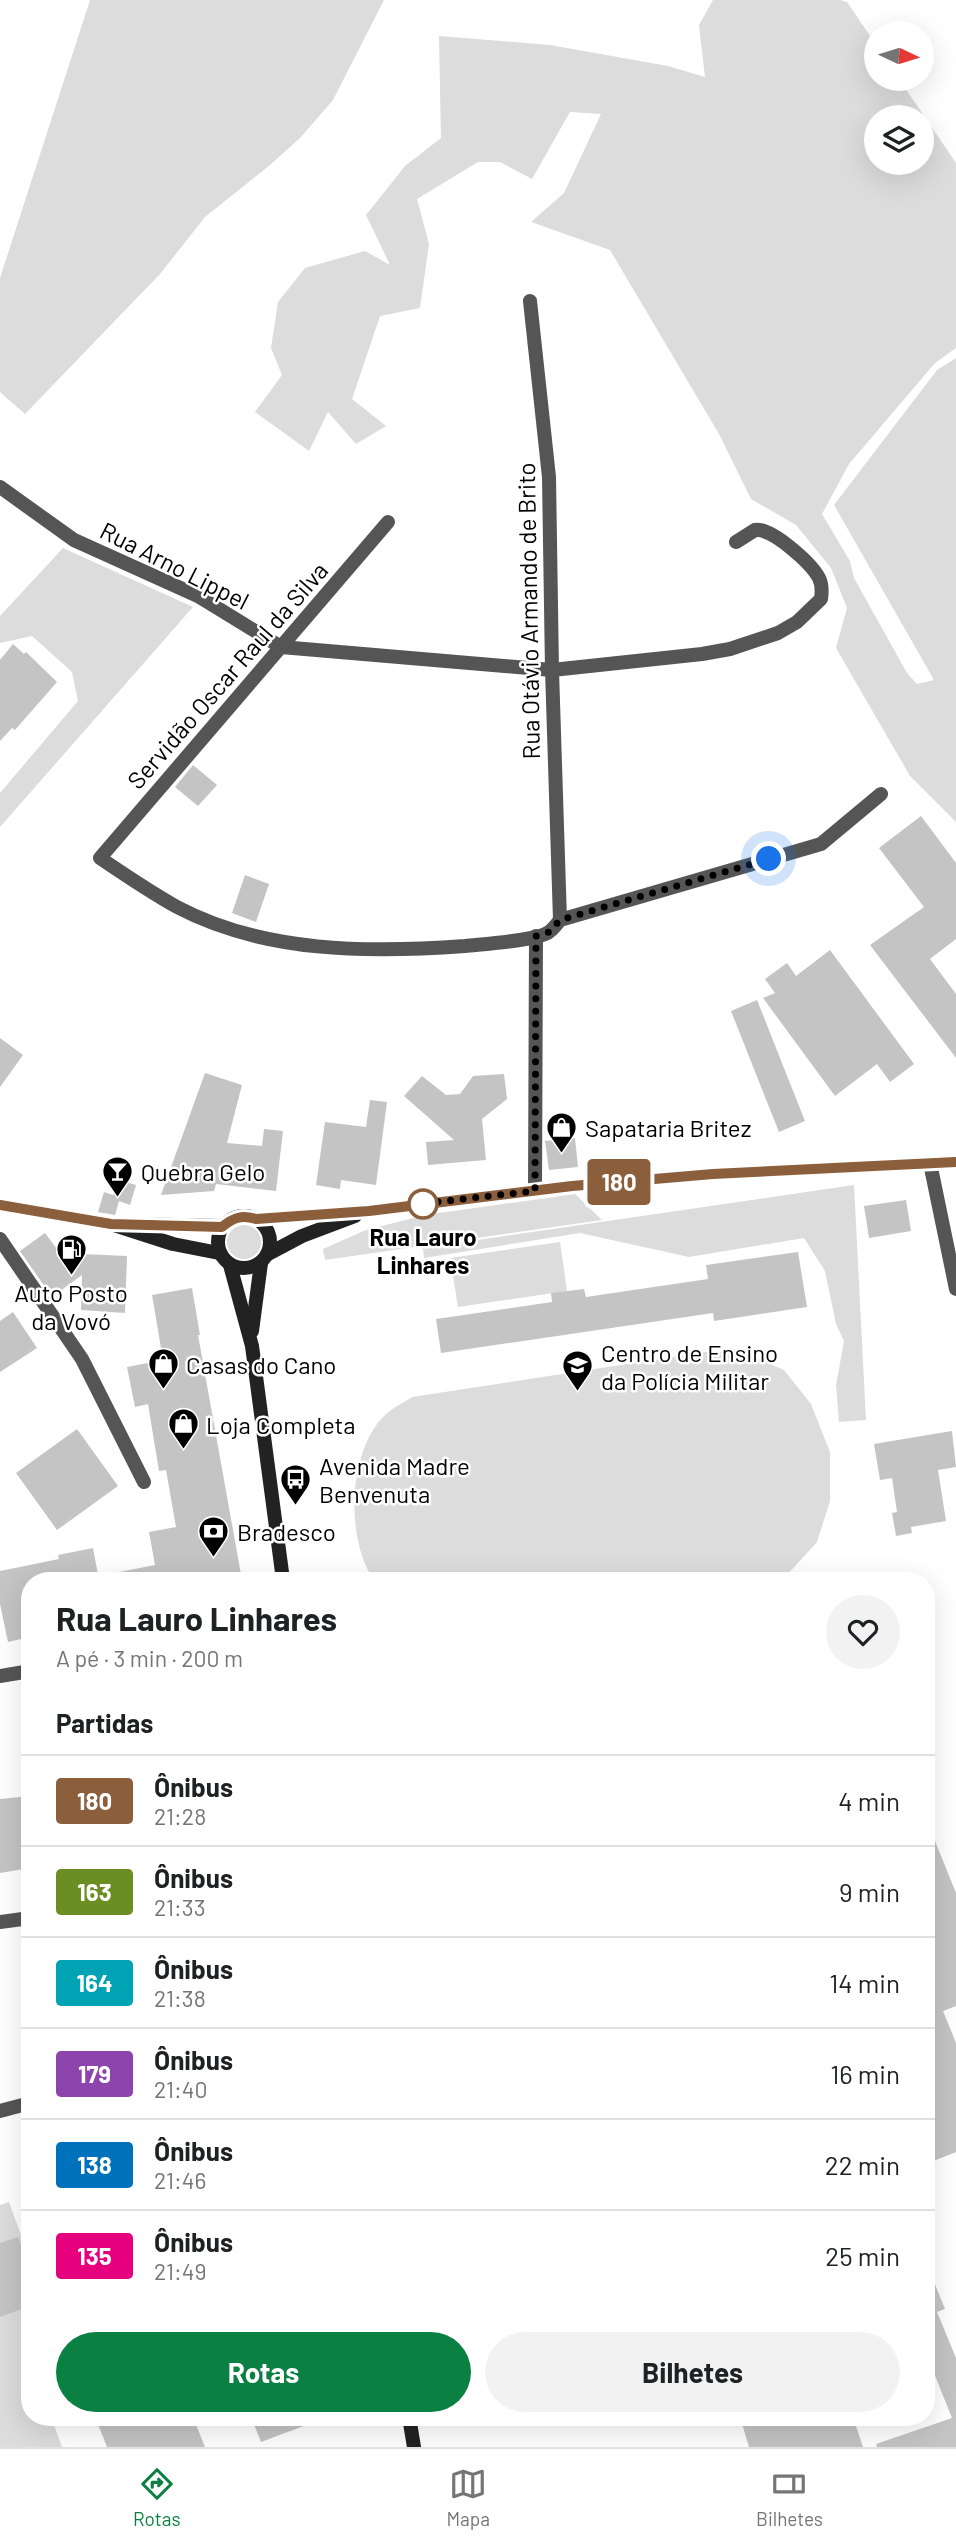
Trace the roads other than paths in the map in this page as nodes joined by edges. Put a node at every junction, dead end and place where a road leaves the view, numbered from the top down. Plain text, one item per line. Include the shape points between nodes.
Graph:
1 (530, 302) dead end
2 (0, 487) edge
3 (388, 522) dead end
4 (736, 542) dead end
5 (281, 648) junction
6 (552, 670) junction
7 (881, 794) dead end
8 (560, 920) junction
9 (536, 936) junction
10 (956, 1162) edge
11 (930, 1163) junction
12 (535, 1191) junction
13 (0, 1205) edge
14 (369, 1211) junction
15 (256, 1219) junction
16 (111, 1224) junction
17 (222, 1227) junction
18 (0, 1239) edge
19 (219, 1253) junction
20 (264, 1258) junction
21 (230, 1265) junction
22 (956, 1289) edge
23 (252, 1346) junction
24 (144, 1482) dead end
25 (282, 1572) edge
26 (21, 1672) edge
27 (0, 1676) edge
28 (21, 1919) edge
29 (0, 1922) edge
30 (21, 2105) edge
31 (0, 2111) edge
32 (410, 2426) edge
33 (414, 2447) edge

1 - 6 street, Rua Otávio Armando de Brito via 549,477
2 - 5 street, Rua Arno Lippel via 74,540 198,596
3 - 5 street, Servidão Oscar Raul da Silva
4 - 6 street, Rua Arno Lippel via 755,530 769,532 814,570 821,599 778,633 730,649
5 - 6 street, Rua Arno Lippel
5 - 9 street, Servidão Oscar Raul da Silva via 100,858 179,908 257,937 386,950
6 - 8 street, Rua Otávio Armando de Brito
7 - 8 street via 821,844
8 - 9 street via 549,932
9 - 12 street
10 - 11 main road
11 - 12 main road via 713,1174
11 - 22 street
12 - 14 main road
13 - 16 main road
14 - 15 main road
14 - 20 main road via 302,1236
15 - 17 main road via 232,1218
15 - 20 main road via 270,1238
16 - 17 main road
16 - 19 main road
17 - 19 main road
18 - 24 street via 82,1359
19 - 21 main road
20 - 21 main road via 251,1268
20 - 23 main road via 254,1305
21 - 23 main road
23 - 25 main road
26 - 27 street
28 - 29 street
30 - 31 street
32 - 33 main road

